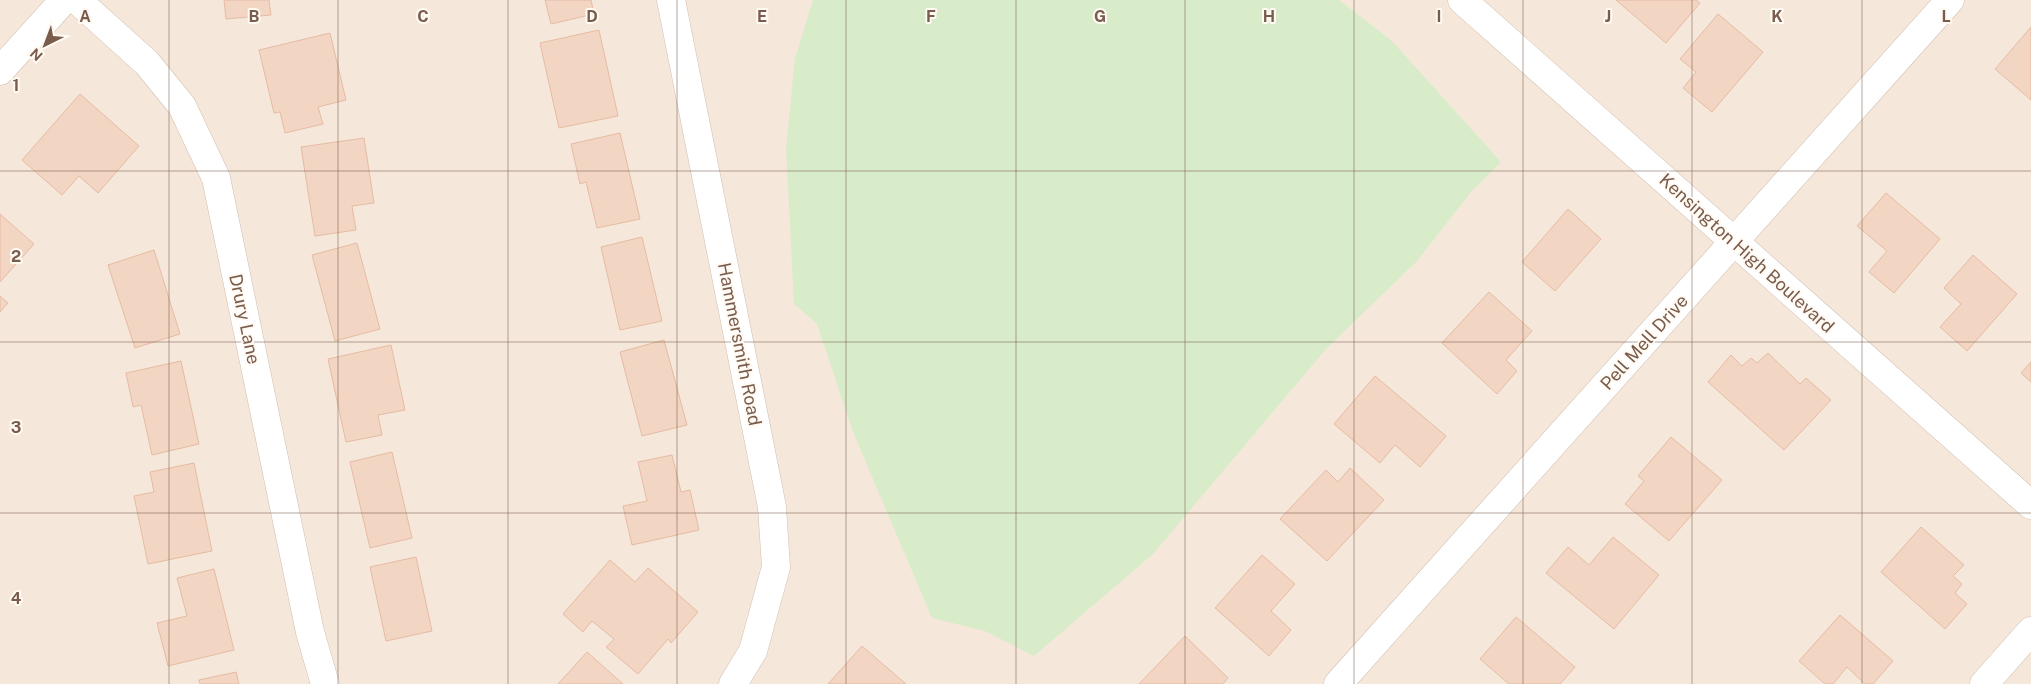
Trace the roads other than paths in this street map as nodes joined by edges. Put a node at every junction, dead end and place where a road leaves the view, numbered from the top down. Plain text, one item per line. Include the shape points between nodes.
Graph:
1 (64, 0) edge
2 (76, 0) edge
3 (671, 0) edge
4 (1462, 0) edge
5 (1950, 0) edge
6 (0, 71) edge
7 (1734, 242) junction
8 (2031, 505) edge
9 (2031, 631) edge
10 (325, 684) edge
11 (733, 684) edge
12 (1338, 684) edge
13 (1984, 684) edge

1 - 6 street
2 - 10 street, Drury Lane via 147,64 182,106 216,178 310,632
3 - 11 street, Hammersmith Road via 772,507 776,567 753,651
4 - 7 street, Kensington High Boulevard
5 - 7 street, Pell Mell Drive
7 - 8 street, Kensington High Boulevard
7 - 12 street, Pell Mell Drive
9 - 13 street

